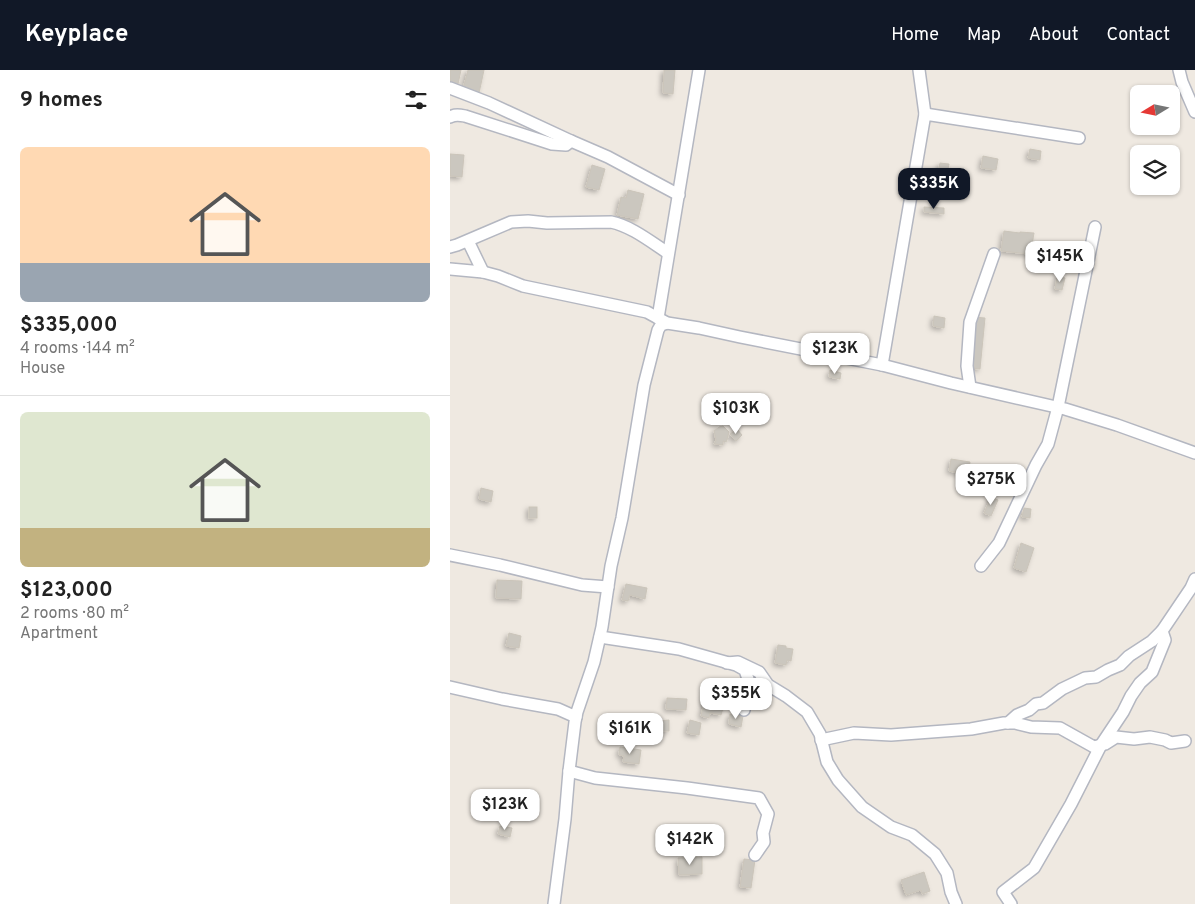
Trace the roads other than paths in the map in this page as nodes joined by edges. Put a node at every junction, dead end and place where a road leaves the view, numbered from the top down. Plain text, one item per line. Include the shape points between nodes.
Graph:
1 (699, 70) edge
2 (919, 70) edge
3 (1179, 70) edge
4 (450, 88) edge
5 (1195, 112) edge
6 (925, 114) junction
7 (450, 117) edge
8 (1079, 138) dead end
9 (571, 141) junction
10 (679, 195) junction
11 (1094, 227) dead end
12 (468, 241) junction
13 (450, 247) edge
14 (668, 254) junction
15 (994, 254) dead end
16 (450, 269) edge
17 (483, 272) junction
18 (663, 321) junction
19 (882, 365) junction
20 (970, 387) junction
21 (1058, 407) junction
22 (1195, 453) edge
23 (450, 555) edge
24 (981, 566) dead end
25 (1195, 579) edge
26 (608, 587) junction
27 (1162, 631) junction
28 (600, 636) junction
29 (727, 663) junction
30 (450, 687) edge
31 (744, 710) dead end
32 (576, 717) junction
33 (1008, 723) junction
34 (821, 740) junction
35 (1185, 741) dead end
36 (1101, 745) junction
37 (569, 771) junction
38 (755, 855) dead end
39 (554, 904) edge
40 (956, 904) edge
41 (1011, 904) edge

1 - 10 street
2 - 6 street
3 - 5 street
4 - 9 street
6 - 8 street
6 - 19 street
7 - 9 street via 465,116 552,144 566,145
9 - 10 street
10 - 14 street
11 - 21 street
12 - 13 street
12 - 14 street via 511,222 611,222 626,227
12 - 17 street
14 - 18 street
15 - 20 street via 970,322 967,366
16 - 17 street
17 - 18 street via 523,286 647,312
18 - 19 street
18 - 26 street via 644,385
19 - 20 street
20 - 21 street
21 - 22 street
21 - 24 street via 1048,444 999,543
23 - 26 street via 582,585
25 - 27 street
26 - 28 street
27 - 33 street via 1120,665 1062,689
27 - 36 street via 1165,640 1152,672 1140,683
28 - 29 street via 679,649
28 - 32 street
29 - 31 street via 745,670 749,682
29 - 34 street via 738,662 758,672 768,685 807,712
30 - 32 street via 558,709
32 - 37 street
33 - 34 street via 891,735 854,733
33 - 36 street via 1060,728 1094,747
34 - 40 street via 827,762 838,780 862,807 891,827 912,835 935,854 947,873
35 - 36 street via 1116,737
36 - 41 street via 1034,868 1003,892
37 - 38 street via 594,778 758,798 768,814 764,842
37 - 39 street

